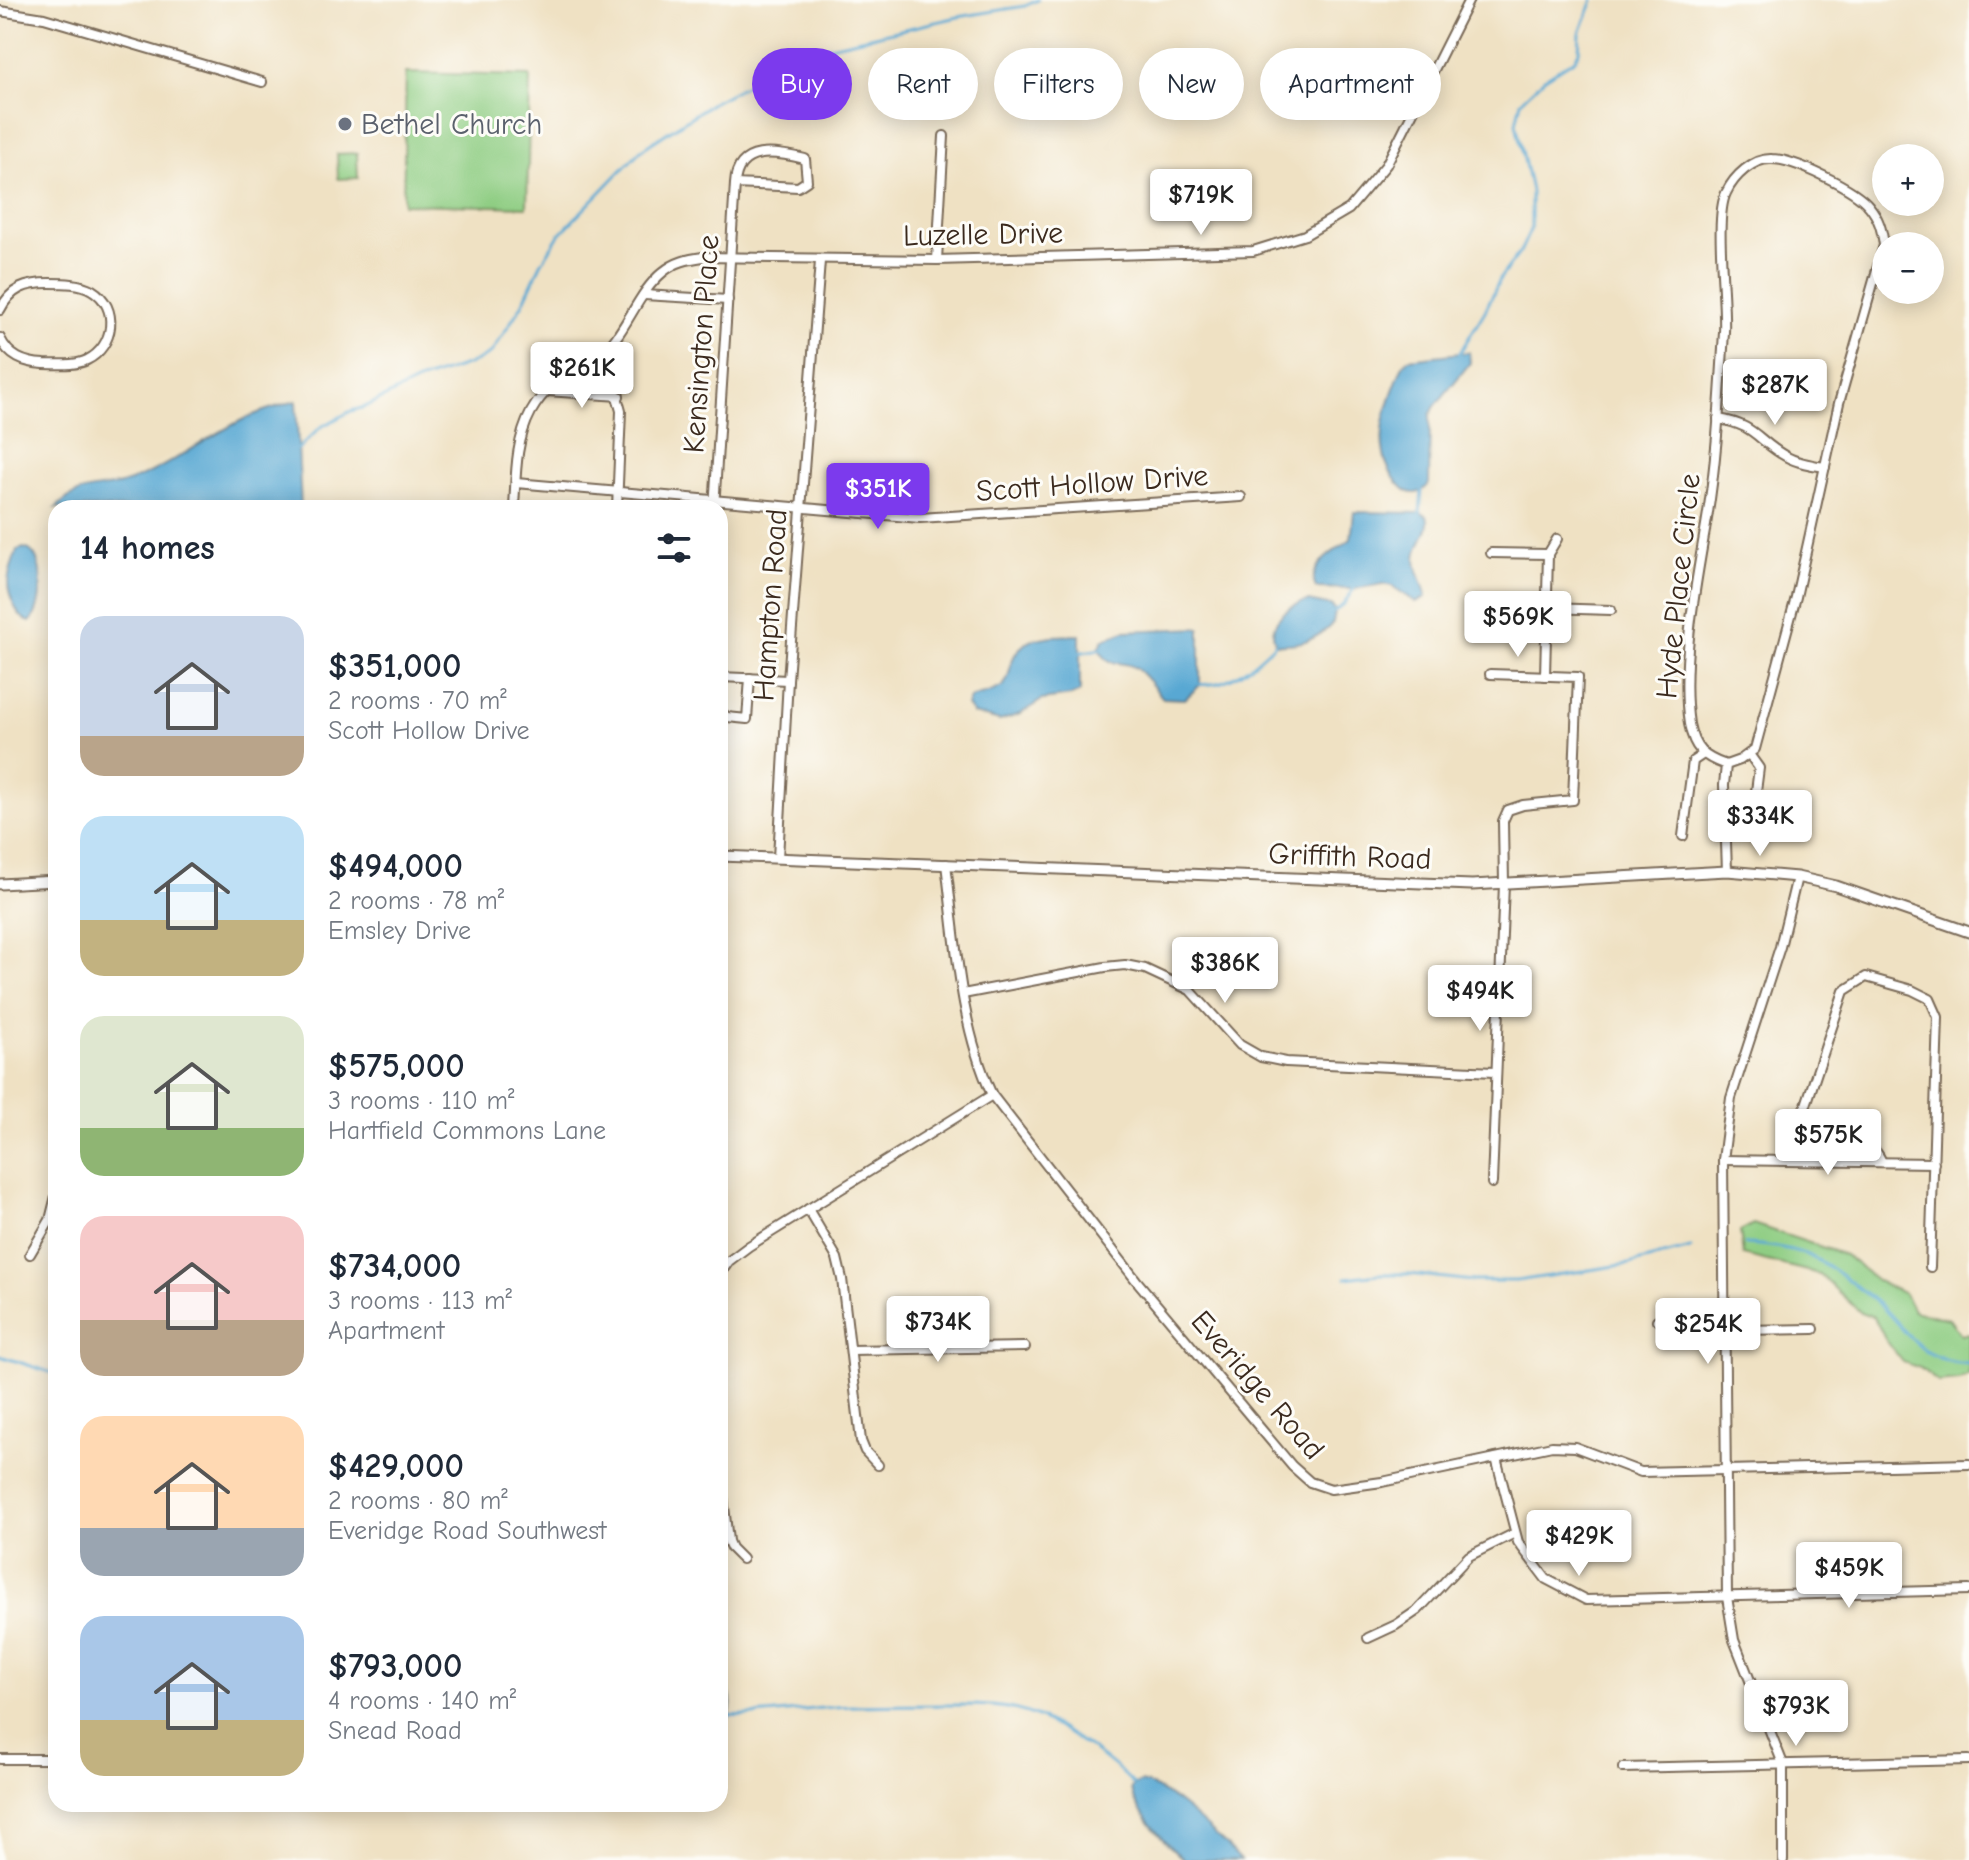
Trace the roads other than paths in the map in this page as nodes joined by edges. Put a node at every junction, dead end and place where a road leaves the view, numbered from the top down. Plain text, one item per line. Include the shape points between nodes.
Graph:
1 (1469, 0) edge
2 (0, 11) edge
3 (262, 82) dead end
4 (944, 136) dead end
5 (735, 184) junction
6 (731, 259) junction
7 (937, 260) junction
8 (820, 261) junction
9 (644, 295) junction
10 (728, 300) junction
11 (0, 310) edge
12 (0, 338) edge
13 (596, 358) junction
14 (547, 391) junction
15 (619, 396) junction
16 (1718, 419) junction
17 (1825, 467) junction
18 (516, 483) junction
19 (618, 492) junction
20 (1241, 497) dead end
21 (515, 500) edge
22 (618, 500) edge
23 (682, 500) edge
24 (714, 500) edge
25 (728, 505) edge
26 (801, 509) junction
27 (1557, 539) dead end
28 (1491, 553) dead end
29 (1548, 554) junction
30 (1547, 608) junction
31 (1611, 610) dead end
32 (1490, 674) dead end
33 (1545, 676) junction
34 (728, 677) edge
35 (750, 678) junction
36 (788, 680) junction
37 (728, 717) edge
38 (1749, 754) junction
39 (1702, 755) junction
40 (1726, 765) junction
41 (1754, 807) dead end
42 (1683, 836) dead end
43 (728, 856) edge
44 (778, 858) junction
45 (946, 864) junction
46 (1727, 871) junction
47 (1797, 877) junction
48 (48, 881) edge
49 (0, 884) edge
50 (1504, 884) junction
51 (1969, 932) edge
52 (963, 994) junction
53 (1494, 1072) junction
54 (992, 1095) junction
55 (1723, 1160) junction
56 (1796, 1161) junction
57 (1844, 1161) junction
58 (1882, 1162) junction
59 (1934, 1163) junction
60 (1492, 1183) dead end
61 (808, 1209) junction
62 (48, 1223) edge
63 (30, 1254) dead end
64 (728, 1265) edge
65 (1930, 1267) dead end
66 (1657, 1320) dead end
67 (1814, 1329) dead end
68 (1723, 1330) junction
69 (1025, 1347) dead end
70 (851, 1350) junction
71 (1496, 1458) junction
72 (1969, 1464) edge
73 (878, 1465) dead end
74 (1724, 1468) junction
75 (1515, 1533) junction
76 (728, 1541) edge
77 (742, 1559) dead end
78 (1969, 1590) edge
79 (1727, 1597) junction
80 (1368, 1638) dead end
81 (0, 1759) edge
82 (48, 1759) edge
83 (1969, 1760) edge
84 (1783, 1764) junction
85 (1623, 1768) dead end
86 (1783, 1860) edge

1 - 7 street, Luzelle Drive via 1386,165 1349,209 1305,235 1253,251
2 - 3 street via 44,18
4 - 7 street
5 - 5 street via 798,187 807,181 805,159 749,156 738,166
5 - 6 street, Kensington Place
6 - 8 street, Luzelle Drive
6 - 9 street, Luzelle Drive via 679,262
6 - 10 street, Kensington Place
7 - 8 street, Luzelle Drive
8 - 26 street, Hampton Road
9 - 10 street
9 - 13 street, Luzelle Drive
10 - 24 street, Kensington Place
11 - 12 street via 21,287 68,283 96,293 111,322 106,344 81,363 29,363 14,356
13 - 14 street, Luzelle Drive
13 - 15 street
14 - 15 street
14 - 18 street, Luzelle Drive via 521,437
15 - 19 street
16 - 17 street via 1749,427 1795,461
16 - 17 street, Hyde Place Circle via 1725,317 1724,196 1751,164 1771,158 1795,164 1831,179 1868,204 1882,227 1884,245
16 - 39 street, Hyde Place Circle via 1688,681 1693,743
17 - 38 street, Hyde Place Circle via 1763,722
18 - 19 street, Scott Hollow Drive
18 - 21 street, Luzelle Drive
19 - 22 street
19 - 23 street, Scott Hollow Drive
20 - 26 street, Scott Hollow Drive via 920,518
25 - 26 street, Scott Hollow Drive
26 - 36 street, Hampton Road
27 - 29 street
28 - 29 street
29 - 30 street
30 - 31 street
30 - 33 street
32 - 33 street
33 - 50 street via 1578,677 1573,800 1508,810 1503,821
34 - 35 street
35 - 36 street
35 - 37 street via 747,719
36 - 44 street, Hampton Road
38 - 40 street
38 - 41 street via 1759,768
39 - 40 street
39 - 42 street via 1693,761
40 - 46 street
43 - 44 street, Griffith Road
44 - 45 street, Griffith Road
45 - 50 street, Griffith Road
45 - 52 street, Everidge Road
46 - 47 street, Griffith Road
46 - 50 street, Griffith Road
47 - 51 street, Griffith Road
47 - 55 street via 1731,1098
48 - 49 street
50 - 53 street
52 - 53 street via 1125,965 1190,990 1240,1045 1261,1057
52 - 54 street, Everidge Road via 975,1054
53 - 60 street
54 - 61 street
54 - 71 street, Everidge Road via 1136,1280 1310,1482 1331,1489
55 - 56 street
55 - 68 street
56 - 57 street
56 - 59 street via 1802,1117 1844,991 1866,977 1930,999 1938,1017
57 - 58 street
57 - 58 street via 1854,1145 1863,1143
58 - 59 street
59 - 65 street
61 - 64 street
61 - 70 street via 837,1258
62 - 63 street
66 - 68 street via 1671,1331
67 - 68 street
68 - 74 street
69 - 70 street
70 - 73 street via 861,1441
71 - 74 street, Everidge Road via 1552,1446 1575,1447 1641,1472
71 - 75 street
72 - 74 street, Everidge Road
74 - 79 street
75 - 79 street via 1546,1579 1586,1600
75 - 80 street via 1469,1556 1418,1610
76 - 77 street
78 - 79 street
79 - 84 street via 1734,1640
81 - 82 street
83 - 84 street
84 - 85 street
84 - 86 street

